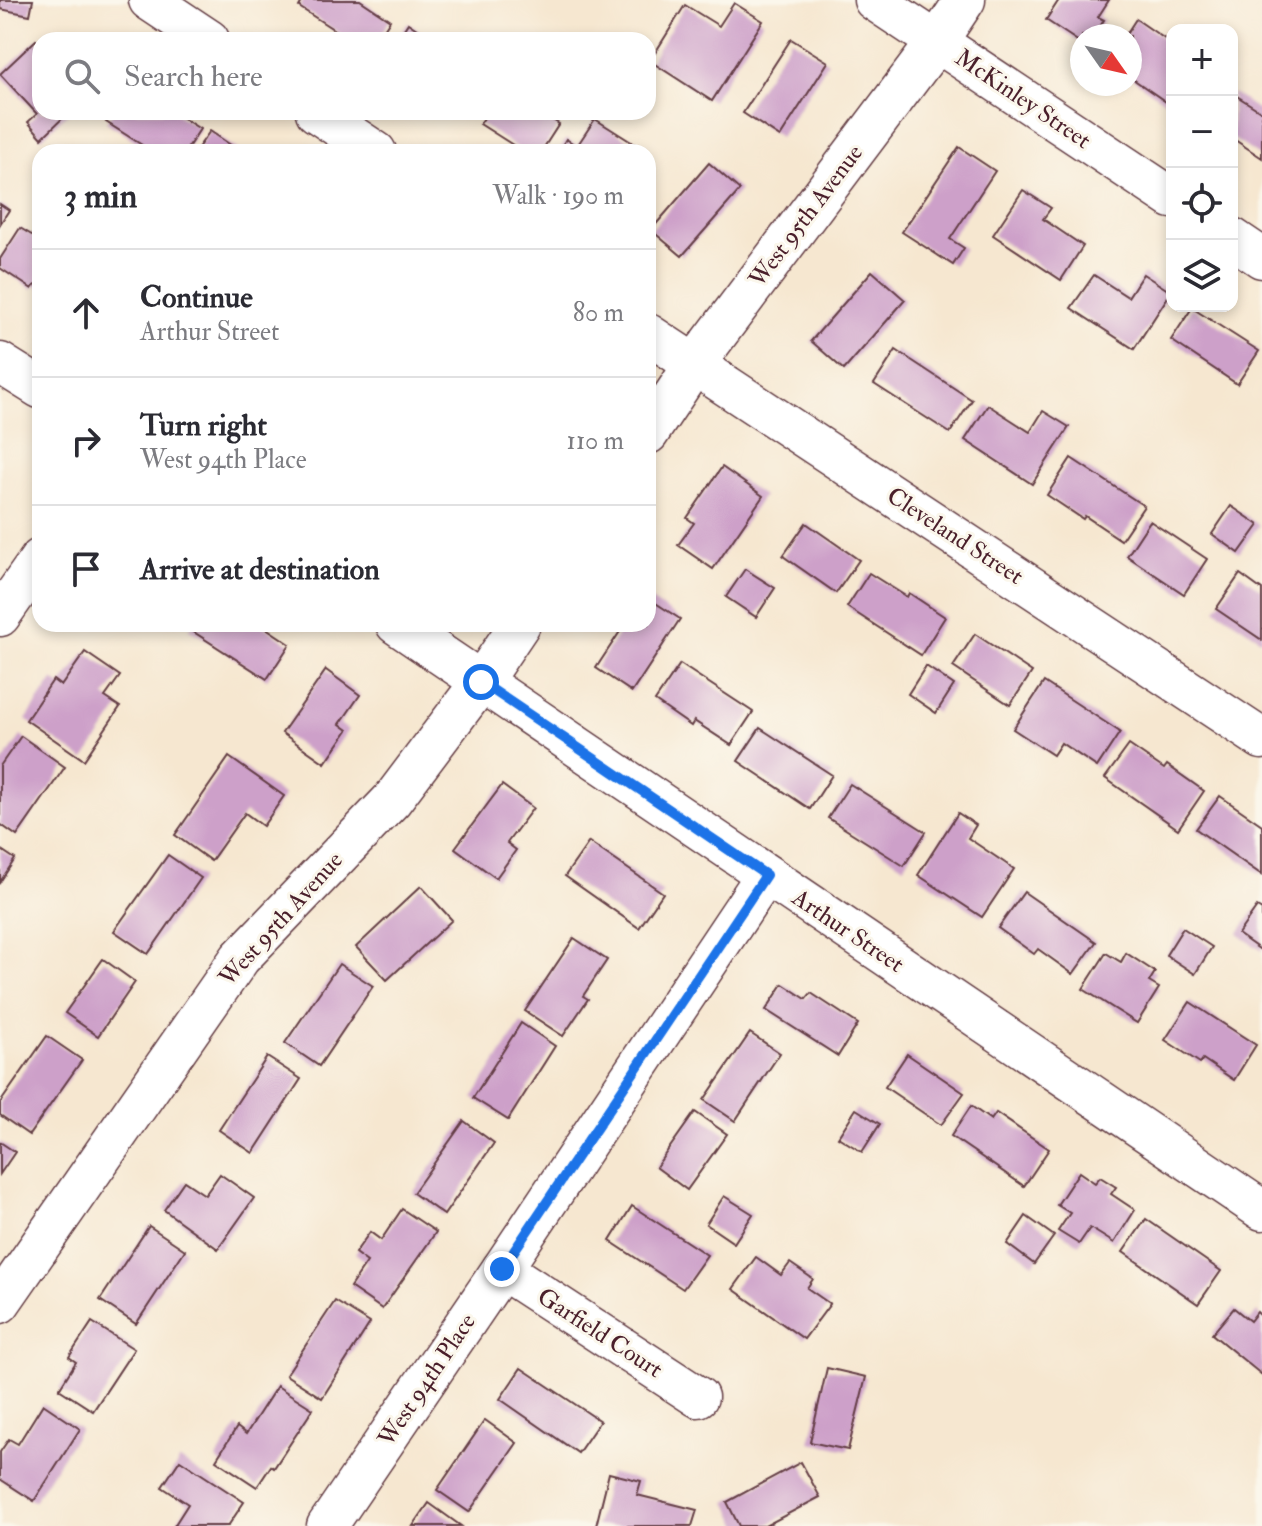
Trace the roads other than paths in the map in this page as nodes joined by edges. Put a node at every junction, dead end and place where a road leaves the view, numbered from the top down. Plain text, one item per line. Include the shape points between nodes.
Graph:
1 (149, 0) edge
2 (874, 0) edge
3 (965, 0) edge
4 (197, 32) edge
5 (937, 42) junction
6 (328, 120) edge
7 (364, 144) edge
8 (1166, 194) edge
9 (1235, 240) edge
10 (1262, 258) edge
11 (656, 339) edge
12 (0, 363) edge
13 (694, 365) junction
14 (32, 383) edge
15 (656, 422) edge
16 (32, 570) edge
17 (0, 616) edge
18 (408, 632) edge
19 (515, 632) edge
20 (481, 682) junction
21 (1262, 739) edge
22 (766, 875) junction
23 (1262, 1210) edge
24 (502, 1269) junction
25 (0, 1303) edge
26 (698, 1397) dead end
27 (327, 1526) edge

1 - 4 street
2 - 5 street, McKinley Street
3 - 5 street, West 95th Avenue
5 - 8 street, McKinley Street
5 - 13 street, West 95th Avenue
6 - 7 street
9 - 10 street
11 - 13 street, Cleveland Street
12 - 14 street
13 - 15 street, West 95th Avenue
13 - 21 street, Cleveland Street
16 - 17 street
18 - 20 street, Arthur Street
19 - 20 street, West 95th Avenue
20 - 22 street, Arthur Street
20 - 25 street, West 95th Avenue via 392,800 240,958
22 - 23 street, Arthur Street
22 - 24 street, West 94th Place
24 - 26 street, Garfield Court
24 - 27 street, West 94th Place

